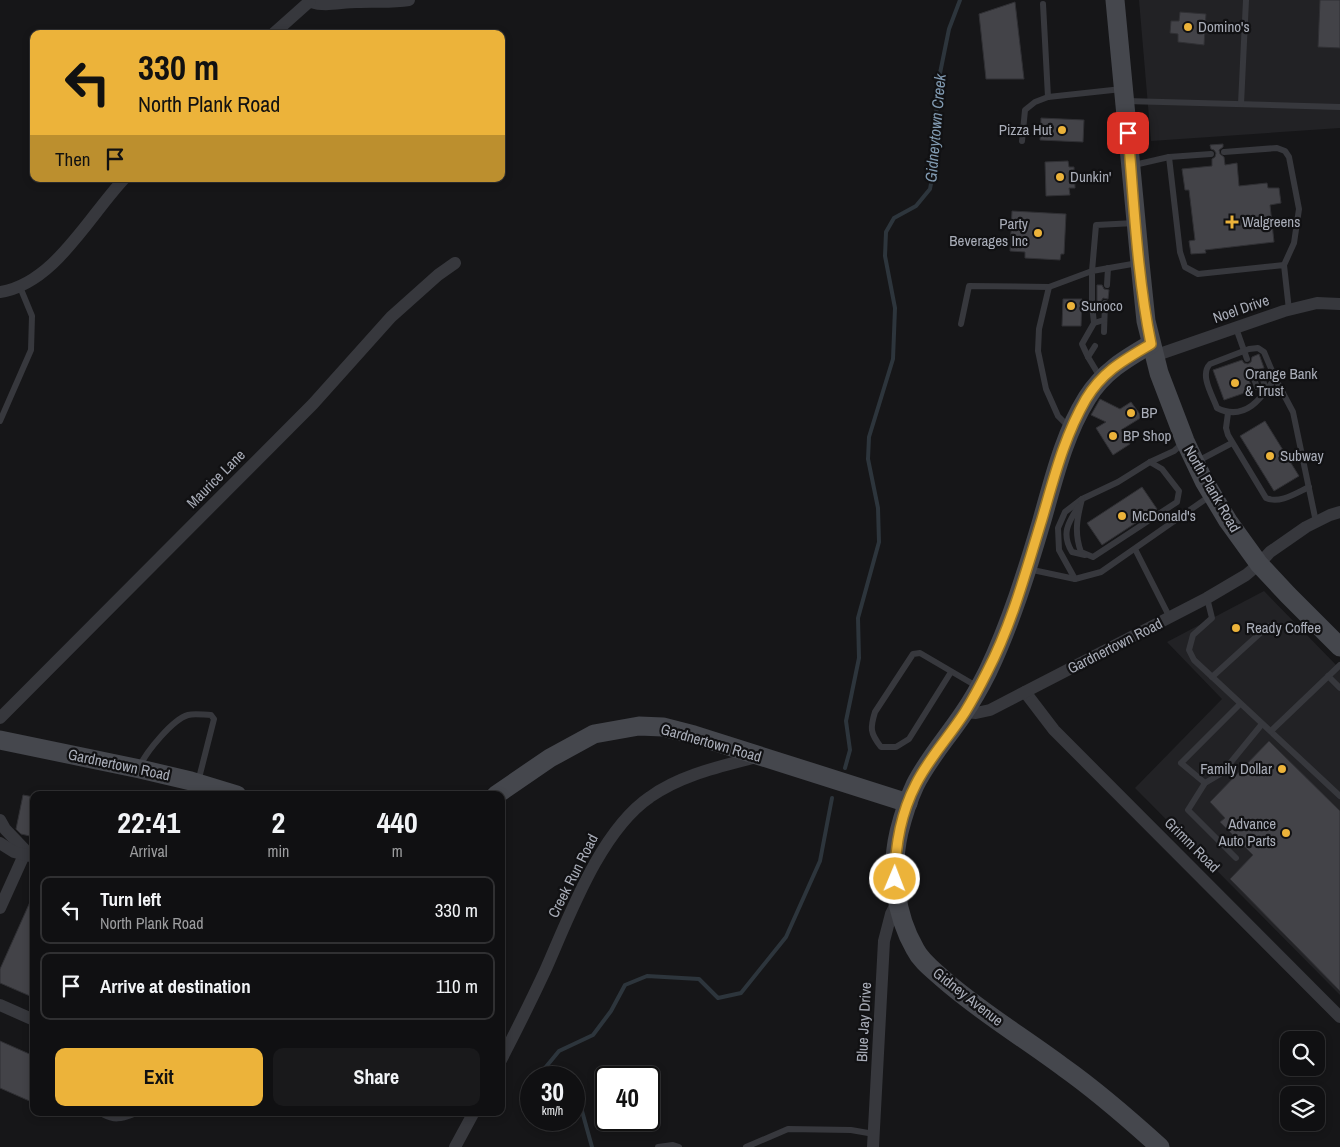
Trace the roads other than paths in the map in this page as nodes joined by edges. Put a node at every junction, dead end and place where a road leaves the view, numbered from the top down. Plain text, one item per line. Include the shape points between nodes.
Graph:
1 (310, 0) edge
2 (408, 0) edge
3 (1115, 0) edge
4 (1246, 0) edge
5 (1044, 4) dead end
6 (277, 30) edge
7 (1124, 95) junction
8 (1048, 97) junction
9 (1241, 104) junction
10 (1340, 107) edge
11 (1022, 141) dead end
12 (1224, 152) dead end
13 (1211, 154) dead end
14 (1169, 157) junction
15 (1131, 166) junction
16 (122, 182) edge
17 (1136, 223) junction
18 (455, 263) dead end
19 (1140, 263) junction
20 (1284, 265) junction
21 (1108, 268) junction
22 (1092, 271) junction
23 (1107, 286) dead end
24 (20, 287) junction
25 (1049, 287) junction
26 (0, 292) edge
27 (1105, 303) dead end
28 (1340, 304) edge
29 (1289, 310) junction
30 (1104, 320) junction
31 (1094, 323) junction
32 (961, 324) dead end
33 (1236, 328) junction
34 (1104, 332) dead end
35 (1095, 346) dead end
36 (1153, 350) junction
37 (1244, 351) junction
38 (1088, 358) junction
39 (1247, 358) dead end
40 (1262, 373) dead end
41 (1253, 376) dead end
42 (1101, 378) junction
43 (1275, 378) junction
44 (1265, 391) junction
45 (1228, 413) junction
46 (0, 420) edge
47 (1072, 429) junction
48 (1184, 441) junction
49 (1232, 443) junction
50 (1150, 462) junction
51 (1195, 462) junction
52 (1309, 486) junction
53 (1212, 494) junction
54 (1082, 499) junction
55 (1340, 512) edge
56 (1316, 522) junction
57 (1135, 549) junction
58 (1260, 564) junction
59 (1027, 569) junction
60 (1075, 579) junction
61 (1207, 598) junction
62 (1170, 618) junction
63 (1268, 626) dead end
64 (1340, 647) edge
65 (1340, 665) edge
66 (951, 672) junction
67 (1328, 676) junction
68 (1212, 678) junction
69 (979, 688) junction
70 (1340, 688) edge
71 (1025, 692) junction
72 (1240, 704) junction
73 (965, 712) junction
74 (0, 718) edge
75 (1262, 724) junction
76 (1271, 731) junction
77 (1, 743) edge
78 (760, 756) junction
79 (140, 769) junction
80 (198, 783) junction
81 (1204, 783) junction
82 (224, 791) edge
83 (502, 791) edge
84 (1340, 796) edge
85 (908, 803) junction
86 (0, 820) edge
87 (2, 845) edge
88 (29, 856) edge
89 (1236, 858) dead end
90 (897, 902) junction
91 (0, 908) edge
92 (0, 1005) edge
93 (1340, 1017) edge
94 (30, 1018) edge
95 (505, 1052) edge
96 (472, 1116) edge
97 (874, 1134) junction
98 (455, 1147) edge
99 (658, 1147) edge
100 (679, 1147) edge
101 (746, 1147) edge
102 (873, 1147) edge
103 (1160, 1147) edge

1 - 2 street via 320,6
1 - 6 street
3 - 7 street, North Plank Road
4 - 9 lane
5 - 8 lane
7 - 8 lane
7 - 9 lane
7 - 15 street, North Plank Road
8 - 11 lane via 1025,110
9 - 10 lane
12 - 20 lane via 1277,148 1289,157 1299,209 1294,243
13 - 14 lane
14 - 15 lane
14 - 20 lane via 1180,252 1185,267 1198,274
15 - 17 street, North Plank Road
16 - 24 street via 53,265
17 - 19 street, North Plank Road
17 - 22 lane via 1096,225
18 - 74 street, Maurice Lane via 391,316 313,404
19 - 21 lane
19 - 36 street, North Plank Road
20 - 29 lane
21 - 22 lane
21 - 23 lane
22 - 25 lane
22 - 31 lane
24 - 26 street
24 - 46 lane via 32,316 31,350
25 - 32 lane via 969,286
25 - 47 lane via 1039,329 1038,352 1049,396 1058,416
27 - 30 lane
28 - 29 street, Noel Drive via 1316,304
29 - 33 street, Noel Drive
30 - 31 lane
30 - 34 lane
31 - 38 lane via 1082,344
33 - 36 street, Noel Drive
33 - 37 lane
35 - 38 lane
36 - 42 street, Gidney Avenue via 1121,362
36 - 48 street, North Plank Road
37 - 39 lane
37 - 43 lane via 1254,352 1258,348 1264,352
37 - 45 lane via 1206,367 1205,374 1217,408
38 - 42 lane
40 - 44 lane
41 - 44 lane via 1257,387
42 - 47 street, Gidney Avenue
43 - 44 lane
43 - 52 lane via 1293,412
44 - 45 lane via 1252,406
45 - 49 lane via 1226,428
47 - 59 street, Gidney Avenue via 1055,471
48 - 50 lane via 1174,451
48 - 51 street, North Plank Road
49 - 51 lane
49 - 52 lane via 1266,498 1284,498
50 - 54 lane
50 - 54 lane via 1162,469 1179,491 1177,502 1094,557 1081,552 1078,542 1076,522
51 - 53 street, North Plank Road
52 - 56 lane
53 - 57 lane
53 - 58 street, North Plank Road
54 - 60 lane via 1065,512 1058,528 1059,550
55 - 56 street, Gardnertown Road
56 - 58 street, Gardnertown Road via 1270,552
57 - 60 lane via 1101,572
57 - 62 lane
58 - 61 street, Gardnertown Road
58 - 64 street, North Plank Road
59 - 60 lane
59 - 69 street, Gidney Avenue via 1017,602
61 - 62 street, Gardnertown Road
61 - 68 lane via 1212,618 1194,635 1189,650
62 - 71 street, Gardnertown Road
63 - 68 lane
65 - 67 lane
66 - 66 lane via 920,653 913,654 875,712 873,736 882,747 896,747 909,739
66 - 69 lane
67 - 70 lane
67 - 76 lane
68 - 72 lane
69 - 73 street, Gidney Avenue
71 - 73 street, Gardnertown Road via 990,710
71 - 93 street, Grimm Road via 1054,730
72 - 75 lane
72 - 81 lane via 1181,763
73 - 85 street, Gidney Avenue via 929,762
75 - 76 lane
75 - 81 lane via 1222,773
76 - 84 lane
77 - 79 street, Gardnertown Road
78 - 83 street, Gardnertown Road via 663,728 614,729 577,742
78 - 85 street, Gardnertown Road
78 - 95 street, Creek Run Road via 672,784 650,796 627,816 606,844 577,899
79 - 80 street, Gardnertown Road
79 - 80 lane via 143,759 157,741 180,718 190,714 211,715 214,719
80 - 82 street, Gardnertown Road
81 - 89 lane via 1188,810
85 - 90 street, Gidney Avenue via 895,854
86 - 88 street
87 - 88 street
88 - 91 street
90 - 97 street, Blue Jay Drive via 884,940
90 - 103 street, Gidney Avenue via 915,950 925,963 961,995 1116,1108
92 - 94 street
96 - 98 street
97 - 101 lane via 851,1130 788,1129
97 - 102 street, Blue Jay Drive
99 - 100 lane

